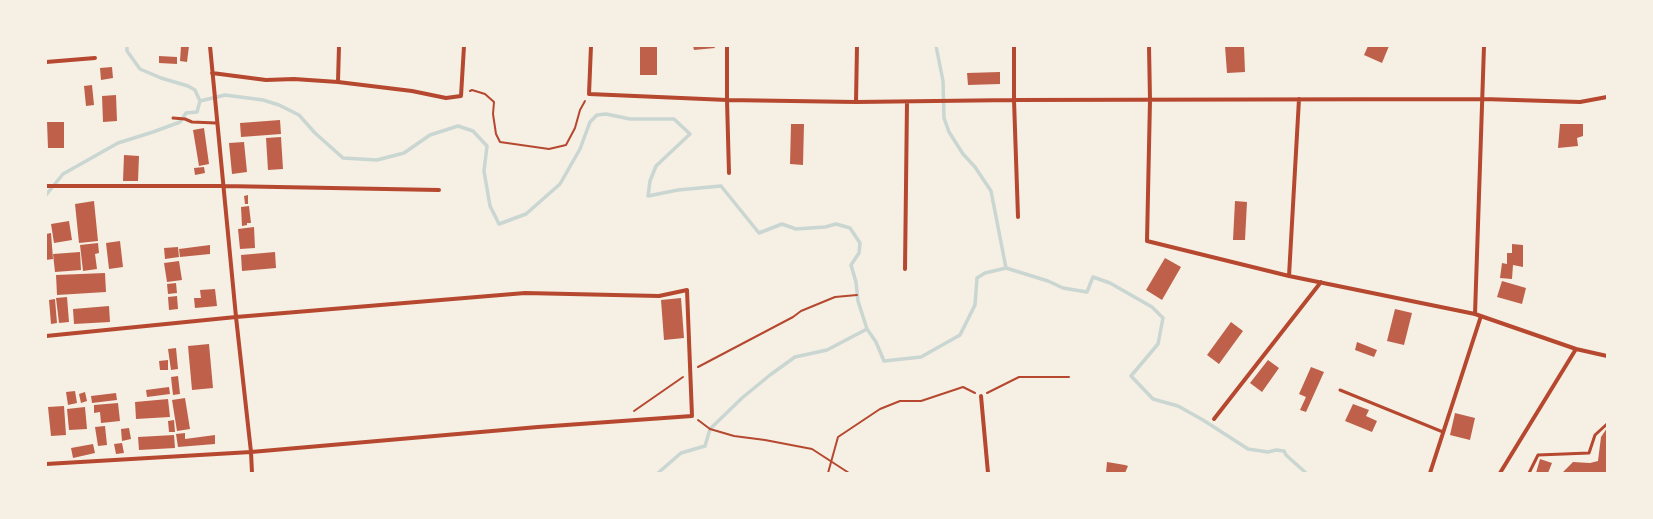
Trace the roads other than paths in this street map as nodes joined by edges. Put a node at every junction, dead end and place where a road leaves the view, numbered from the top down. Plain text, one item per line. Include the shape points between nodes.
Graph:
1 (210, 46) edge
2 (339, 46) edge
3 (464, 46) edge
4 (591, 46) edge
5 (727, 46) edge
6 (857, 46) edge
7 (1014, 46) edge
8 (1149, 46) edge
9 (1484, 46) edge
10 (95, 58) dead end
11 (46, 62) edge
12 (212, 73) junction
13 (338, 82) junction
14 (1607, 97) edge
15 (1300, 99) junction
16 (1483, 99) junction
17 (727, 100) junction
18 (1014, 100) junction
19 (1150, 100) junction
20 (856, 102) junction
21 (907, 102) junction
22 (174, 118) dead end
23 (216, 123) junction
24 (729, 173) dead end
25 (46, 186) edge
26 (224, 186) junction
27 (439, 190) dead end
28 (1018, 217) dead end
29 (905, 269) dead end
30 (1289, 276) junction
31 (1321, 282) junction
32 (1475, 314) junction
33 (1481, 316) junction
34 (236, 318) junction
35 (46, 336) edge
36 (1576, 349) junction
37 (1607, 356) edge
38 (1340, 390) dead end
39 (981, 396) road end
40 (1214, 419) dead end
41 (1607, 424) edge
42 (1443, 432) junction
43 (251, 452) junction
44 (46, 464) edge
45 (252, 473) edge
46 (988, 473) edge
47 (1430, 473) edge
48 (1500, 473) edge
49 (1529, 473) edge

1 - 12 street
2 - 13 street
3 - 13 street via 461,96 446,98
4 - 17 street via 589,94
5 - 17 street
6 - 20 street
7 - 18 street
8 - 19 street
9 - 16 street
10 - 11 street
12 - 13 street via 266,80
12 - 23 street
14 - 16 street via 1580,102
15 - 16 street
15 - 19 street
15 - 30 street
16 - 32 street
17 - 20 street
17 - 24 street
18 - 19 street
18 - 21 street
18 - 28 street
19 - 30 street via 1147,241
20 - 21 street
21 - 29 street
22 - 23 lane
23 - 26 street
25 - 26 street
26 - 27 street
26 - 34 street
30 - 31 street
31 - 32 street
31 - 40 street
32 - 33 street
33 - 36 street
33 - 42 street
34 - 35 street
34 - 43 street
34 - 43 street via 525,293 659,296 687,290 692,416 538,426
36 - 37 street
36 - 48 street
38 - 42 lane
39 - 46 street
41 - 49 lane via 1595,435 1589,453 1538,455
42 - 47 street
43 - 44 street
43 - 45 street

